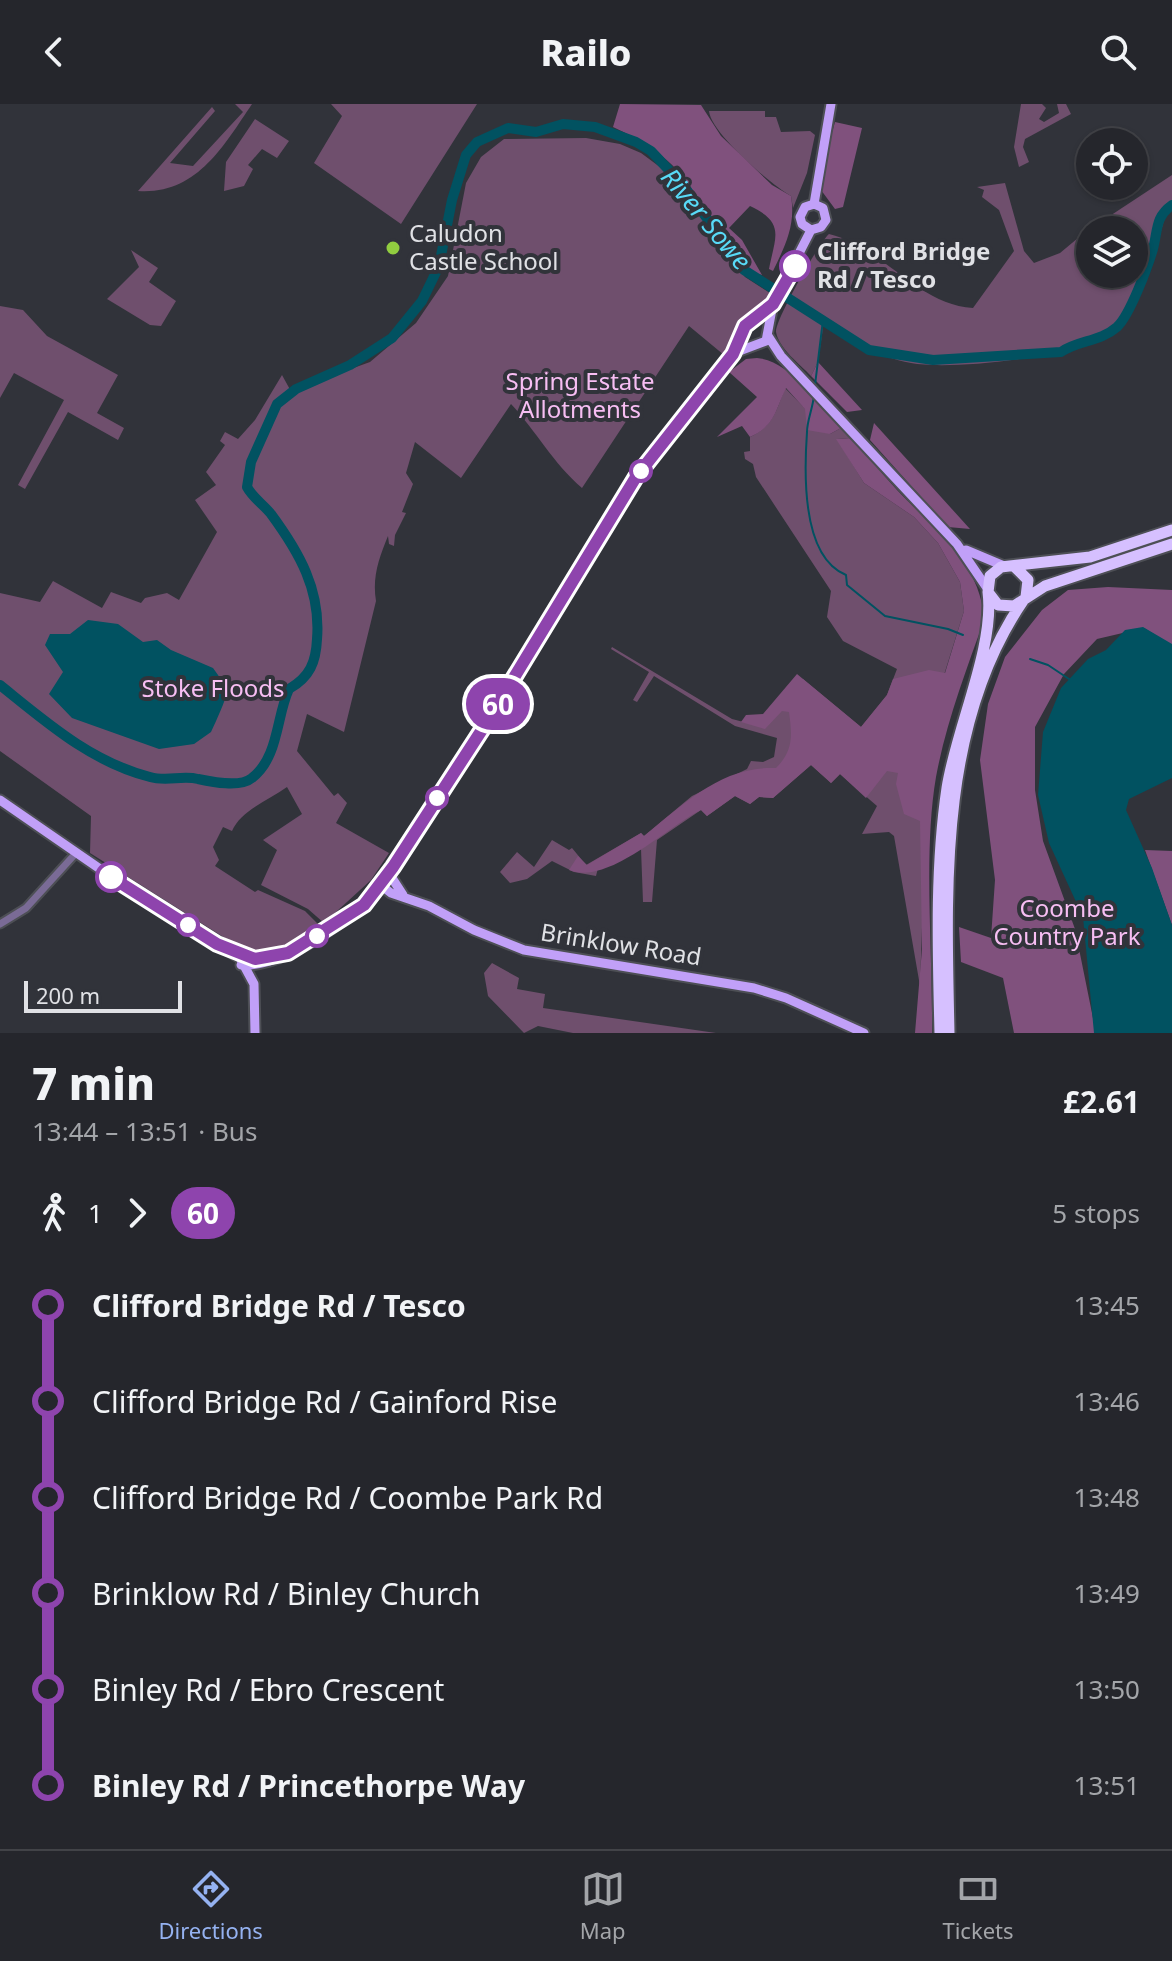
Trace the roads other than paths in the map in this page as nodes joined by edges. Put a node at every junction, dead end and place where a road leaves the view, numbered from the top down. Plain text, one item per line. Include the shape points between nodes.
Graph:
1 (831, 104) edge
2 (814, 204) junction
3 (811, 230) junction
4 (775, 300) junction
5 (754, 321) junction
6 (767, 333) junction
7 (742, 336) junction
8 (757, 346) junction
9 (733, 354) junction
10 (781, 356) junction
11 (1172, 530) edge
12 (957, 544) junction
13 (1172, 544) edge
14 (1009, 566) junction
15 (988, 590) junction
16 (1025, 599) junction
17 (0, 800) edge
18 (76, 853) junction
19 (392, 873) junction
20 (381, 886) junction
21 (404, 897) junction
22 (0, 924) edge
23 (217, 944) junction
24 (282, 956) junction
25 (245, 965) junction
26 (254, 984) junction
27 (253, 996) junction
28 (255, 1033) edge
29 (864, 1033) edge
30 (940, 1033) edge
31 (949, 1033) edge

1 - 2 main road
2 - 3 main road via 800,217
2 - 3 main road via 823,208 826,220
3 - 4 main road
4 - 5 main road
4 - 6 main road
5 - 6 main road
5 - 7 main road
6 - 8 main road
6 - 10 main road
7 - 8 main road
7 - 9 main road
8 - 9 main road
8 - 10 main road
9 - 19 main road via 630,487
10 - 12 main road
11 - 14 highway via 1109,552
12 - 14 main road
12 - 15 main road
13 - 16 highway via 1061,580
14 - 15 highway via 991,574
14 - 16 highway via 1028,580
15 - 16 highway via 1003,606
15 - 30 highway via 989,626 956,742 942,831
16 - 31 highway via 1005,630 983,683 959,774 949,871
17 - 18 main road
18 - 22 street via 26,908
18 - 23 main road
19 - 20 main road
19 - 21 main road
20 - 21 main road, Brinklow Road
20 - 24 main road via 364,905
21 - 29 main road, Brinklow Road via 524,950 754,988
23 - 25 main road
23 - 25 main road
24 - 25 main road
24 - 26 main road via 256,973
25 - 26 main road
25 - 27 main road
26 - 27 main road
27 - 28 main road

